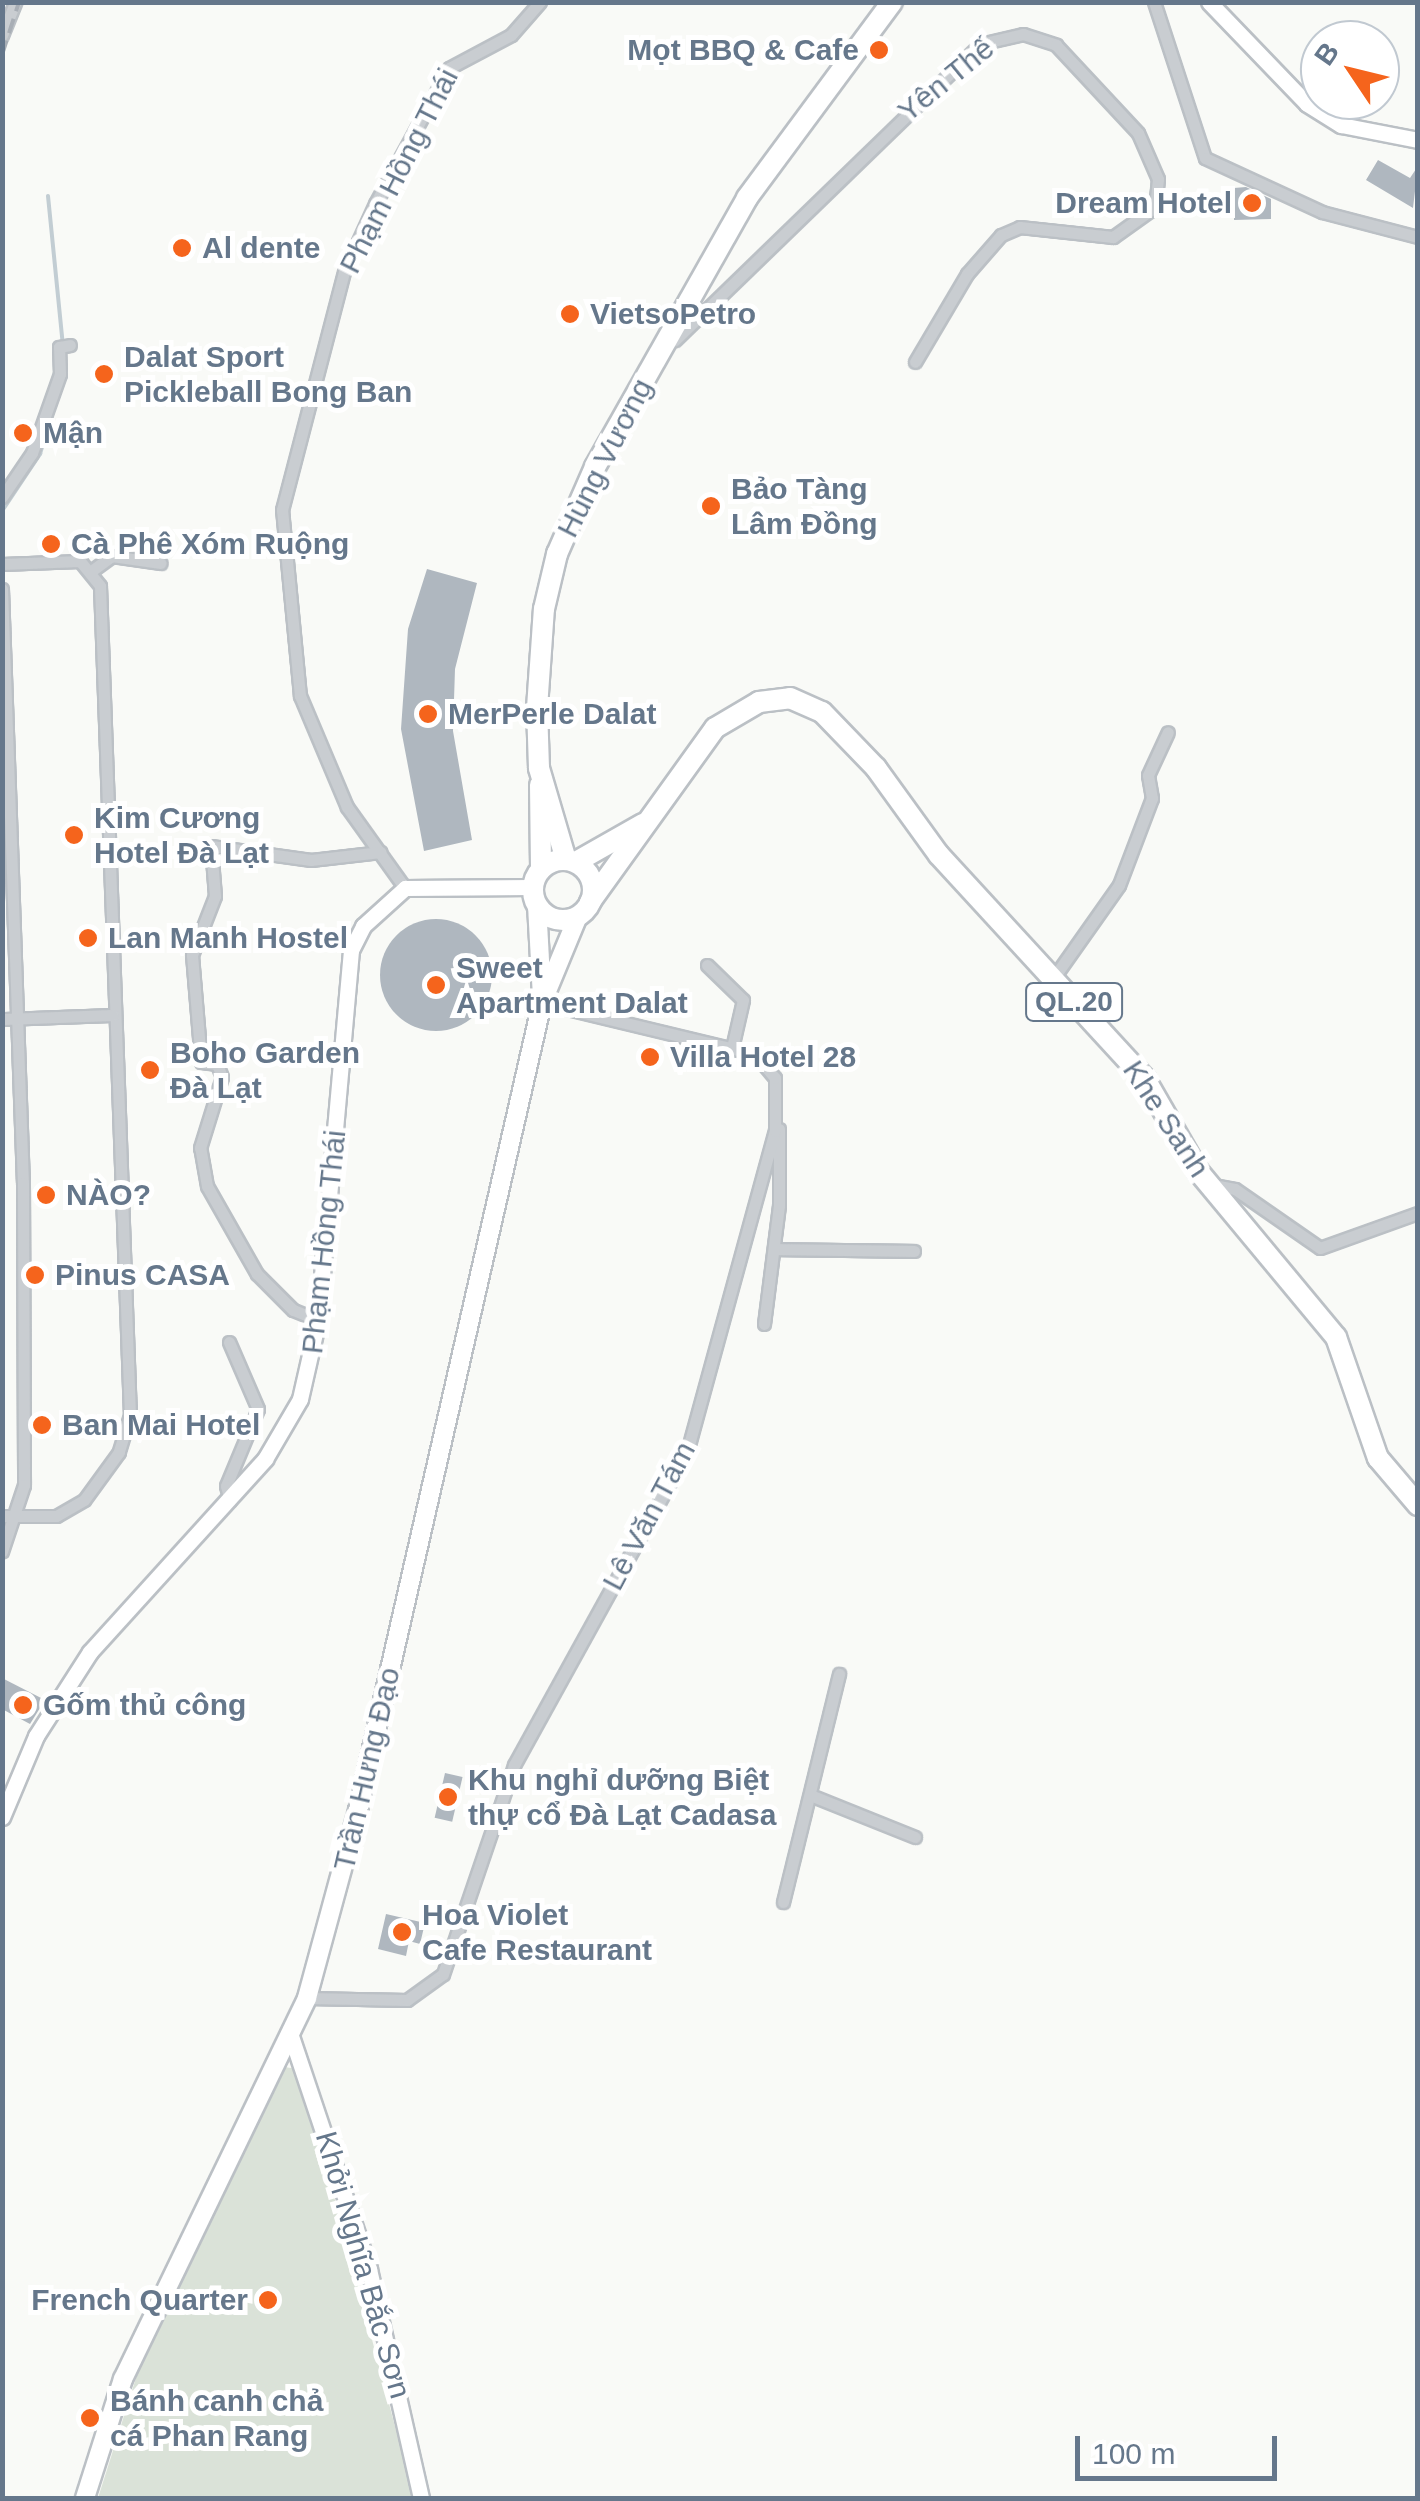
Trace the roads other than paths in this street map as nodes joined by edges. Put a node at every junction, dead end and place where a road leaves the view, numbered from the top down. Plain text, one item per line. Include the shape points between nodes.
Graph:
1 (14, 2) edge
2 (540, 2) edge
3 (892, 2) edge
4 (1154, 2) edge
5 (1209, 2) edge
6 (2, 35) edge
7 (1418, 140) edge
8 (1418, 237) edge
9 (66, 346) dead end
10 (915, 362) dead end
11 (652, 364) junction
12 (2, 497) edge
13 (2, 564) edge
14 (160, 564) dead end
15 (94, 570) junction
16 (2, 589) edge
17 (1168, 732) dead end
18 (539, 768) junction
19 (649, 820) junction
20 (381, 852) junction
21 (571, 861) junction
22 (537, 887) junction
23 (405, 888) junction
24 (584, 909) junction
25 (707, 965) dead end
26 (1052, 980) junction
27 (542, 1003) junction
28 (113, 1015) junction
29 (9, 1019) edge
30 (732, 1048) junction
31 (777, 1100) junction
32 (1207, 1184) junction
33 (1418, 1213) edge
34 (774, 1248) junction
35 (914, 1251) dead end
36 (318, 1320) junction
37 (764, 1324) dead end
38 (229, 1342) dead end
39 (230, 1500) junction
40 (1418, 1505) edge
41 (2, 1516) edge
42 (20, 1517) junction
43 (2, 1550) edge
44 (839, 1674) dead end
45 (810, 1795) junction
46 (2, 1817) edge
47 (914, 1838) dead end
48 (783, 1902) dead end
49 (307, 1998) junction
50 (291, 2036) junction
51 (85, 2498) edge
52 (421, 2498) edge

1 - 6 street
2 - 20 street, Phạm Hồng Thái via 511,35 448,68 375,204 344,272 282,510 300,696 346,807
3 - 11 highway, Hùng Vương via 756,183
4 - 8 street via 1205,158 1322,212
5 - 7 street via 1307,104 1341,125
9 - 12 street via 32,453
10 - 11 street, Yên Thế via 967,274 1002,234 1020,227 1112,237 1154,207 1158,179 1138,132 1056,45 1022,34 980,44
11 - 18 highway, Hùng Vương via 576,507 549,580
13 - 15 street via 80,561
14 - 15 street via 112,556
15 - 28 street
16 - 29 street
17 - 26 street via 1148,775 1152,798 1120,885
18 - 21 highway, Hùng Vương
18 - 22 highway
19 - 21 highway, Khe Sanh / QL.20
19 - 24 highway, Khe Sanh / QL.20
19 - 26 highway, Khe Sanh / QL.20 via 715,728 745,706 790,698 822,712 850,738 939,855
20 - 23 street, Phạm Hồng Thái
20 - 36 street via 312,860 211,846 215,896 192,955 201,1062 217,1064 222,1077 200,1148 208,1186 257,1274 293,1310
21 - 22 highway, QL.20
21 - 24 highway, Hùng Vương via 592,884
22 - 23 street
22 - 24 highway via 550,917
22 - 27 main road, Trần Hưng Đạo
23 - 36 street, Phạm Hồng Thái via 380,907 352,950
24 - 27 main road, Trần Hưng Đạo
25 - 30 street via 743,1000
26 - 32 highway, Khe Sanh / QL.20 via 1145,1079
27 - 30 street
27 - 49 main road, Trần Hưng Đạo via 358,1810
28 - 29 street
28 - 42 street via 130,1415 119,1452 84,1500 56,1516
29 - 42 street via 24,1230
30 - 31 street via 768,1064
31 - 34 street
31 - 49 street, Lê Văn Tám via 687,1452 514,1765 443,1974 406,2000
32 - 33 street via 1235,1189 1320,1248
32 - 40 highway, Khe Sanh / QL.20 via 1336,1337 1378,1458
34 - 35 street
34 - 37 street
36 - 39 street, Phạm Hồng Thái via 300,1399
38 - 39 street via 258,1409 226,1486
39 - 46 street, Phạm Hồng Thái via 90,1652 36,1736
41 - 42 street
42 - 43 street
44 - 45 street
45 - 47 street
45 - 48 street
49 - 50 main road, Trần Hưng Đạo
50 - 51 main road, Trần Hưng Đạo via 122,2379
50 - 52 street, Khởi Nghĩa Bắc Sơn via 368,2270

